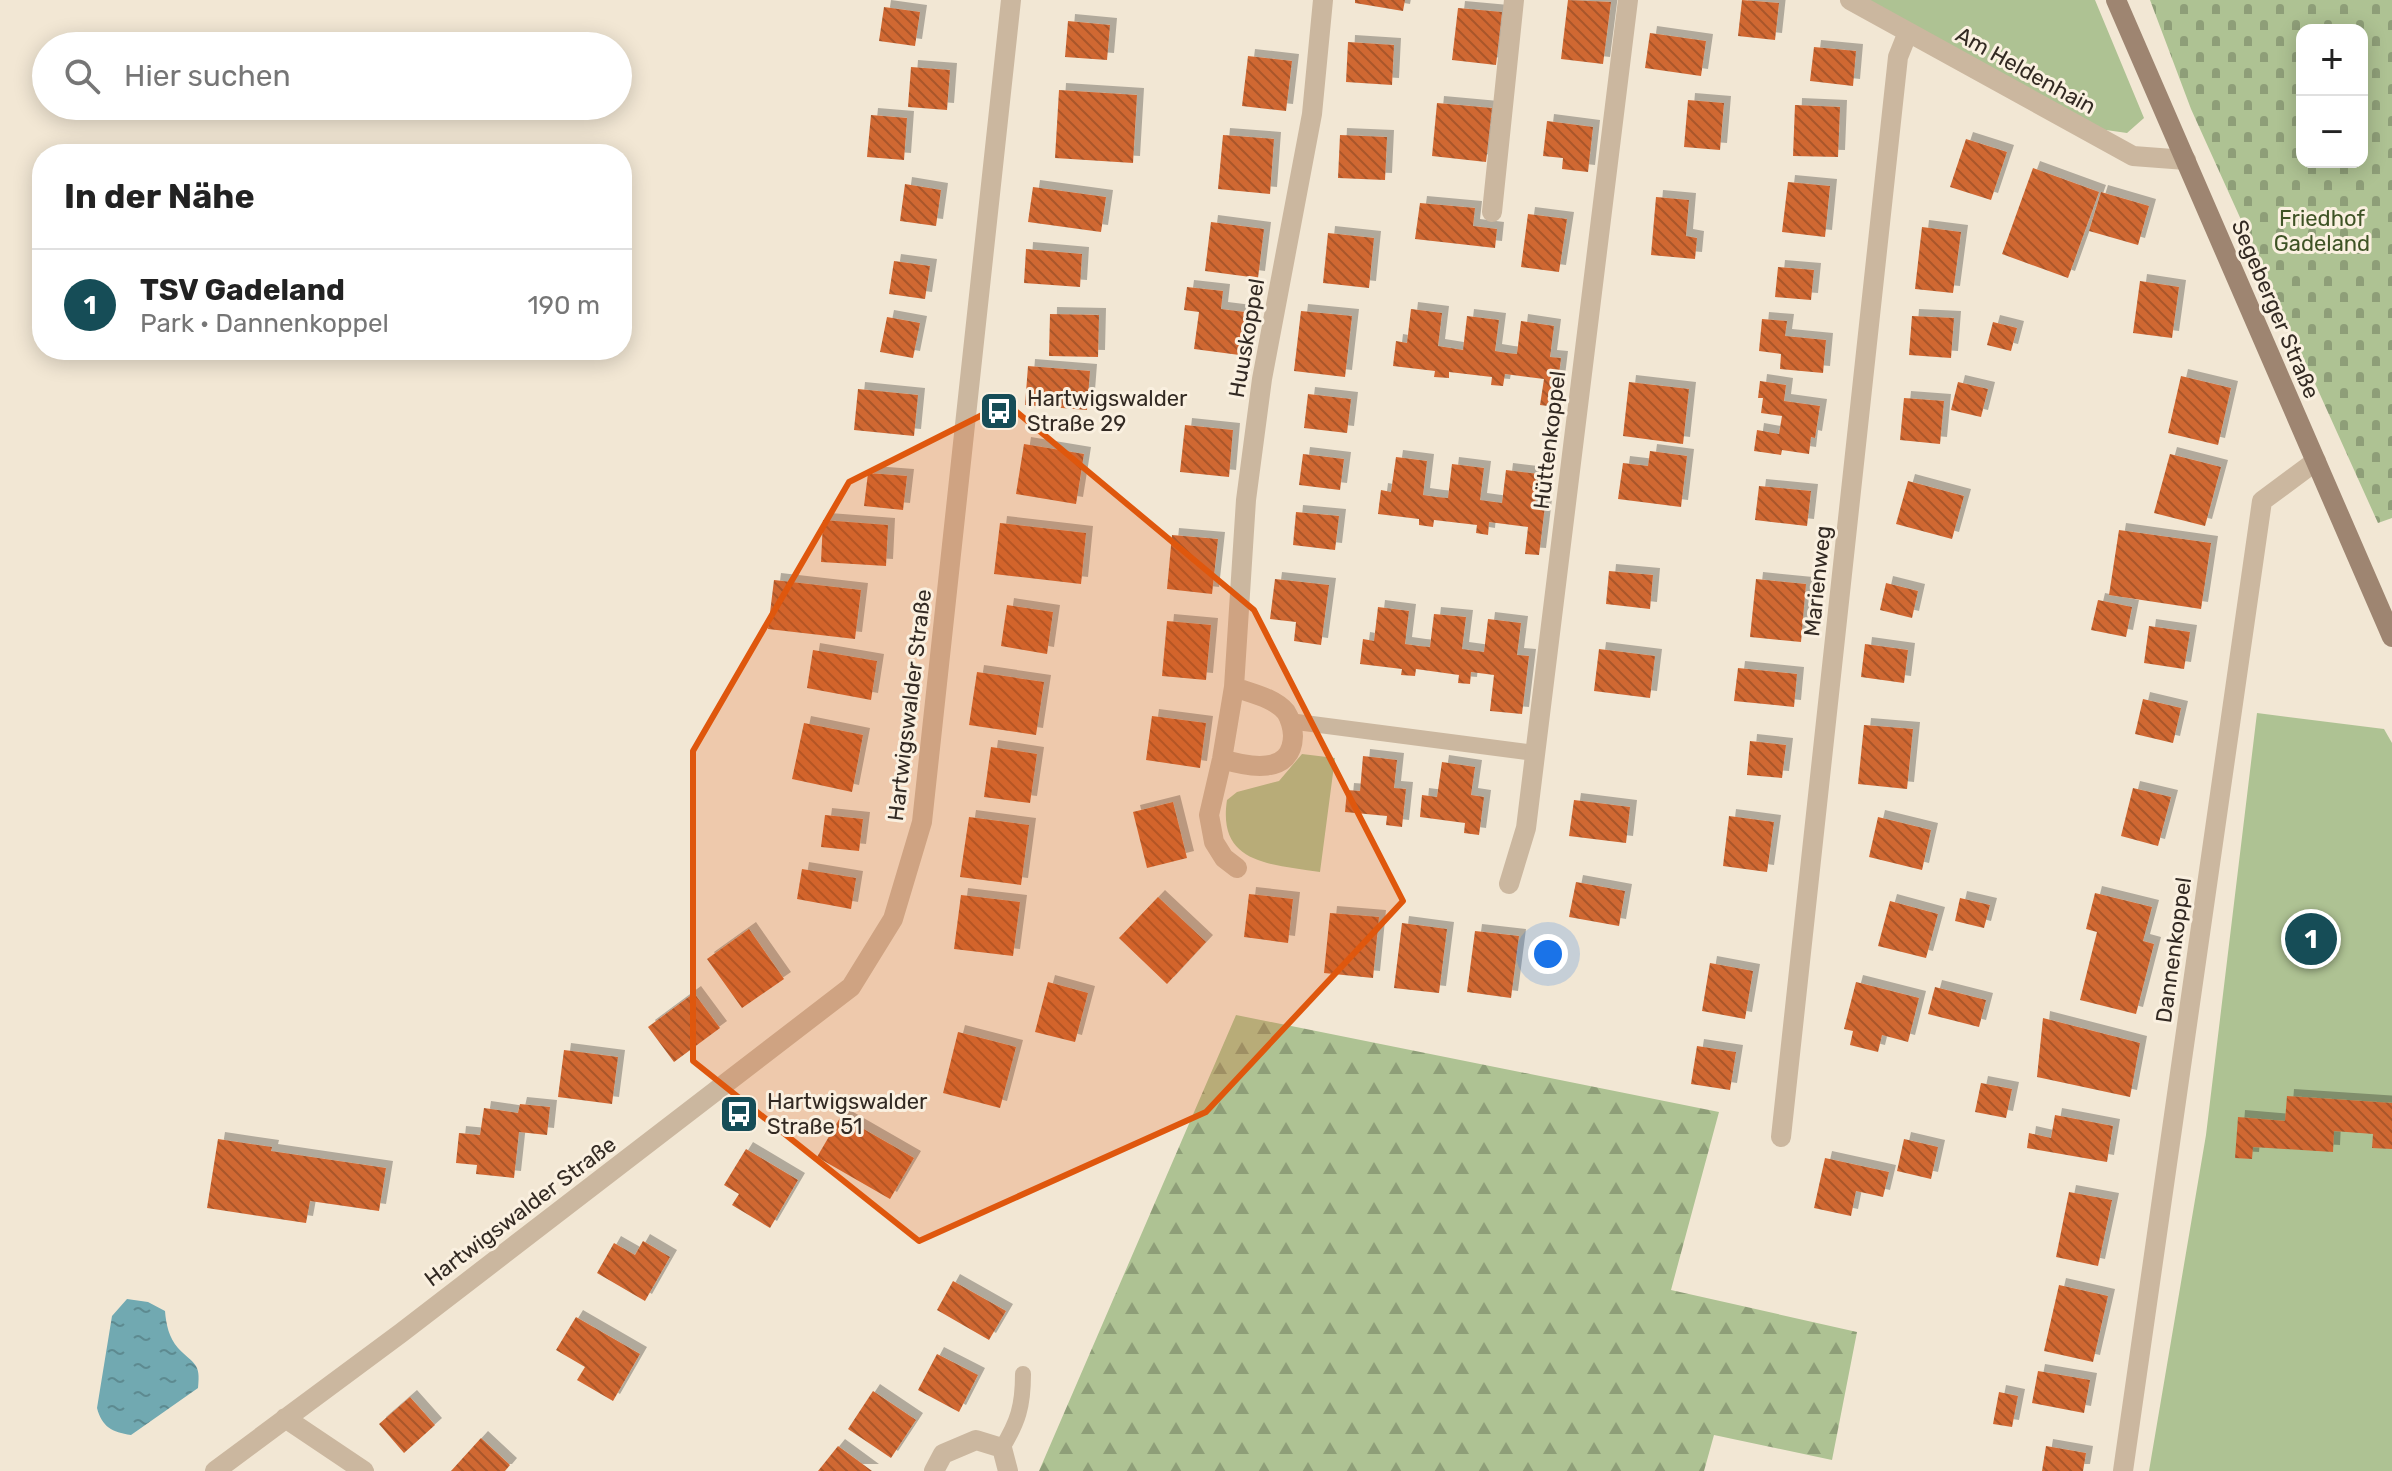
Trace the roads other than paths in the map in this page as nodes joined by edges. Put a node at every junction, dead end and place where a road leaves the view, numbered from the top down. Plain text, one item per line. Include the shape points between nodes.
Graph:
1 (1011, 0) edge
2 (1323, 0) edge
3 (1514, 0) edge
4 (1628, 0) edge
5 (1850, 0) edge
6 (2116, 0) edge
7 (1908, 32) junction
8 (2186, 160) junction
9 (1492, 212) dead end
10 (2316, 461) junction
11 (2392, 637) edge
12 (1234, 687) junction
13 (1289, 721) junction
14 (1535, 753) junction
15 (1222, 759) junction
16 (1237, 868) dead end
17 (1509, 884) dead end
18 (1781, 1137) dead end
19 (1023, 1374) dead end
20 (285, 1418) junction
21 (1002, 1448) junction
22 (215, 1471) edge
23 (364, 1471) edge
24 (934, 1471) edge
25 (1008, 1471) edge
26 (2123, 1471) edge

1 - 20 street, Hartwigswalder Straße via 922,822 893,919 851,987
2 - 12 street, Huuskoppel via 1312,114 1262,379 1246,500
3 - 9 street
4 - 14 street, Hüttenkoppel
5 - 7 street, Am Heldenhain
6 - 8 main road, Segeberger Straße
7 - 8 street, Am Heldenhain via 2133,156
7 - 18 street, Marienweg via 1898,57
8 - 10 main road, Segeberger Straße
10 - 11 main road, Segeberger Straße
10 - 26 street, Dannenkoppel via 2262,501
12 - 13 street via 1265,698 1286,712
12 - 15 street, Huuskoppel
13 - 14 lane
13 - 15 street via 1293,745 1285,759 1267,767
14 - 17 street, Hüttenkoppel via 1526,828
15 - 16 street, Huuskoppel via 1209,815 1214,842
19 - 21 lane via 1018,1422
20 - 22 street, Hartwigswalder Straße
20 - 23 street
21 - 24 street via 976,1440 943,1454
21 - 25 street

